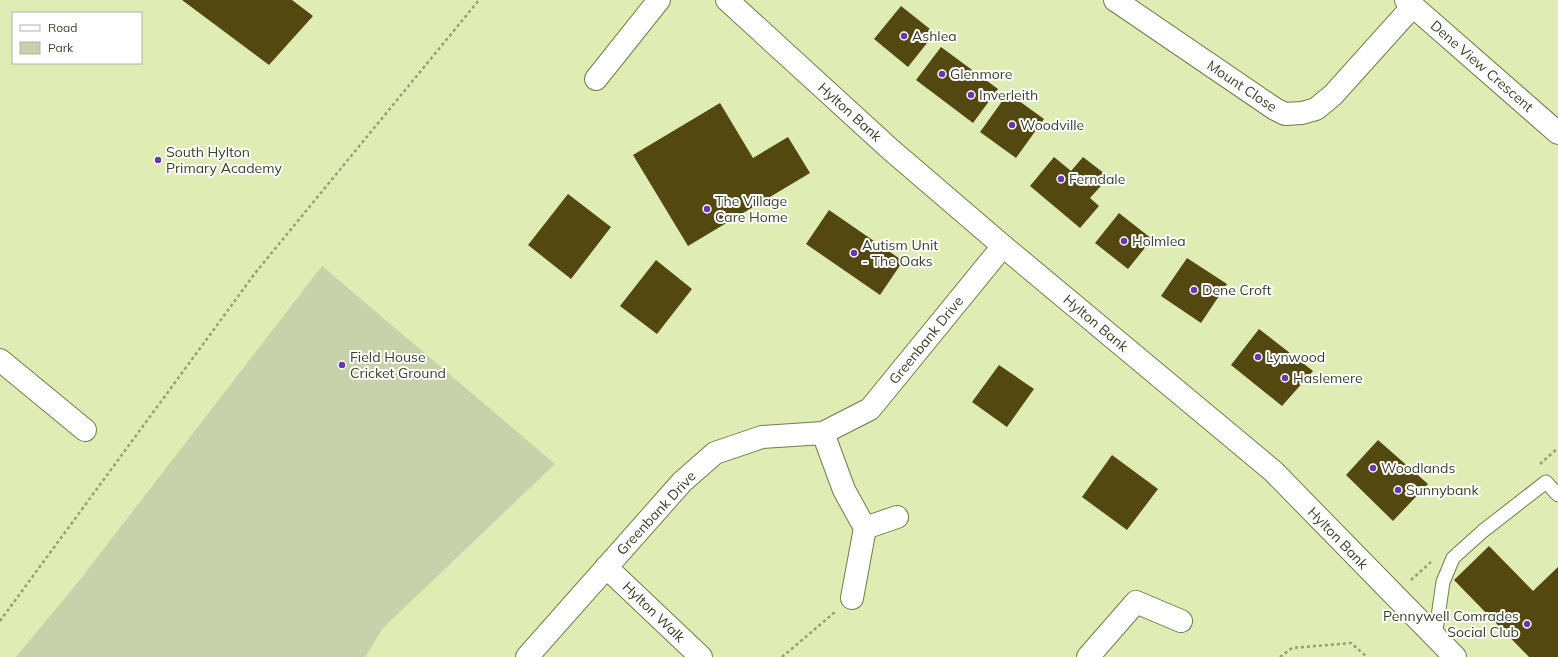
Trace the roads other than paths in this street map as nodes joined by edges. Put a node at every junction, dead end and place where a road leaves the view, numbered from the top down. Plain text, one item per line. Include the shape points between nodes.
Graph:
1 (659, 0) edge
2 (727, 0) edge
3 (1115, 0) edge
4 (1410, 3) edge
5 (596, 79) dead end
6 (1558, 133) edge
7 (1003, 246) junction
8 (0, 360) edge
9 (85, 430) dead end
10 (822, 433) junction
11 (1558, 495) edge
12 (897, 517) dead end
13 (865, 528) junction
14 (606, 567) junction
15 (852, 598) road end
16 (1182, 620) dead end
17 (1435, 637) junction
18 (527, 657) edge
19 (701, 657) edge
20 (1088, 657) edge
21 (1454, 657) edge

1 - 5 street
2 - 7 street, Hylton Bank via 890,148
3 - 4 street, Mount Close via 1285,114 1316,109 1333,95
4 - 6 street, Dene View Crescent
7 - 10 street, Greenbank Drive via 870,409
7 - 17 street, Hylton Bank via 1273,471
8 - 9 street
10 - 13 street via 844,490
10 - 14 street, Greenbank Drive via 762,438 715,453 682,482
11 - 17 lane via 1546,482 1482,531 1453,558 1444,582
12 - 13 street
13 - 15 street
14 - 18 street, Greenbank Drive
14 - 19 street, Hylton Walk
16 - 20 street via 1136,602
17 - 21 street, Hylton Bank

